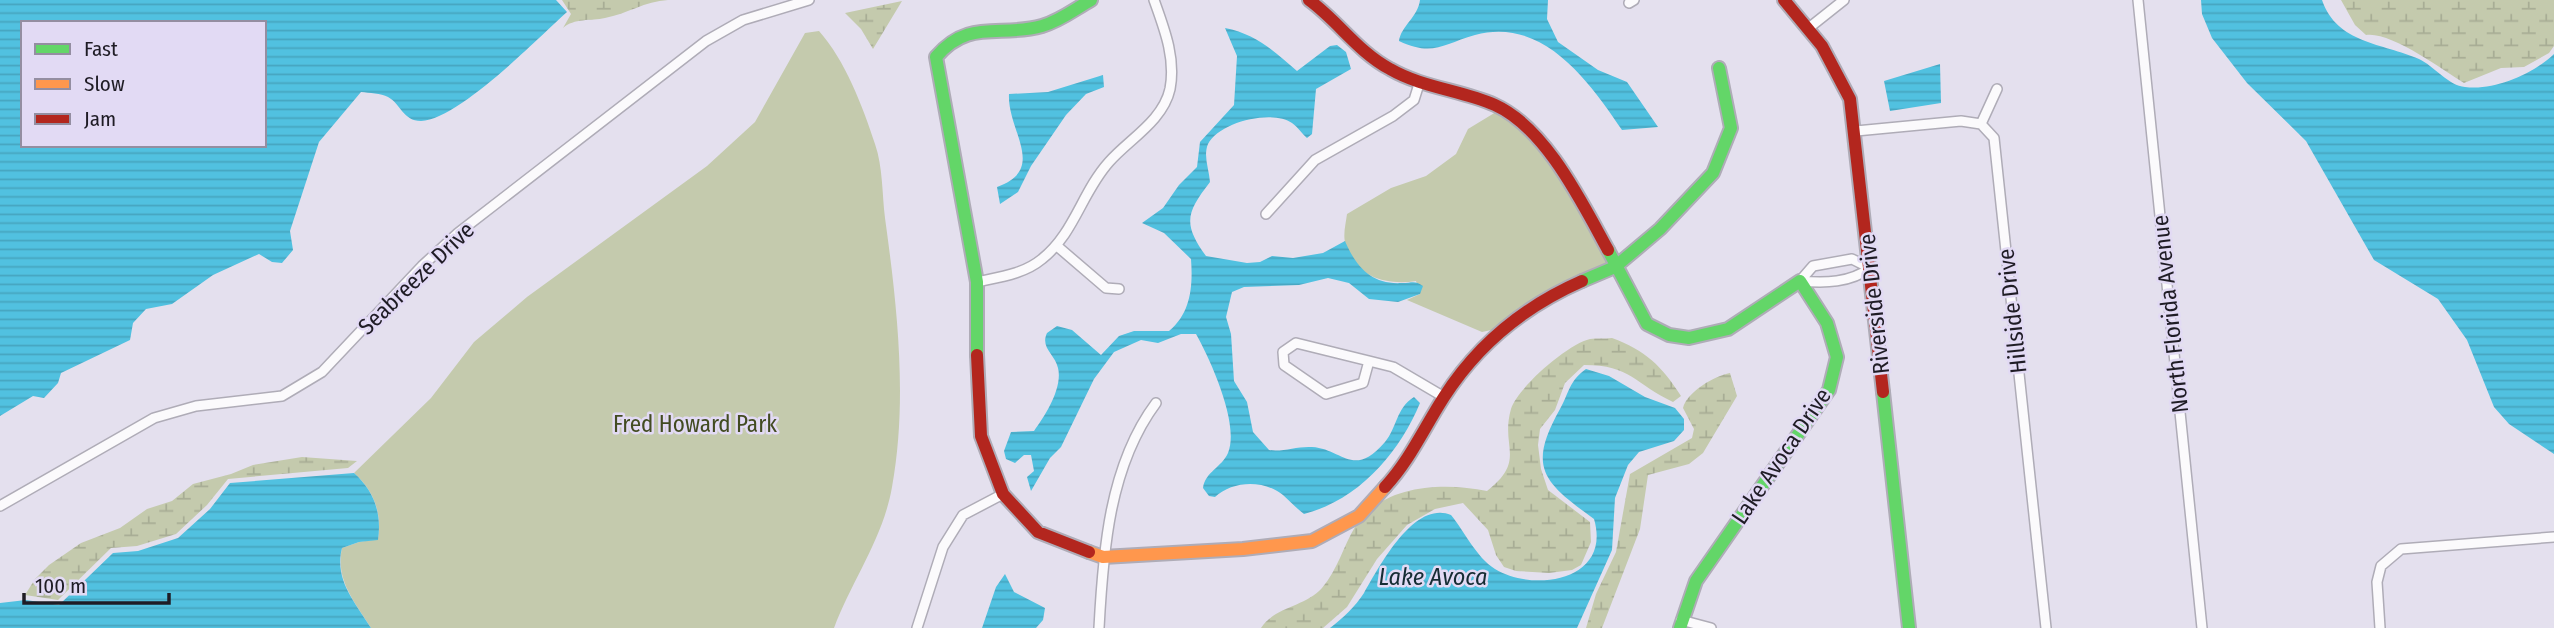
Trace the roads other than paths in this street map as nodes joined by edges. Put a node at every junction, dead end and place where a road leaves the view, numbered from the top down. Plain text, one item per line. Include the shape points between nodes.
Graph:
1 (810, 0) edge
2 (1091, 0) edge
3 (1154, 0) edge
4 (1309, 0) edge
5 (1784, 0) edge
6 (1844, 0) edge
7 (2138, 0) edge
8 (1325, 4) edge
9 (1810, 27) junction
10 (1719, 68) dead end
11 (1419, 84) junction
12 (1997, 89) dead end
13 (1981, 124) junction
14 (1856, 131) junction
15 (1266, 214) dead end
16 (1057, 246) junction
17 (1615, 267) junction
18 (1870, 268) junction
19 (1800, 281) junction
20 (977, 282) junction
21 (1119, 289) dead end
22 (1369, 361) junction
23 (1444, 397) junction
24 (1156, 403) dead end
25 (1003, 494) junction
26 (0, 506) edge
27 (2554, 537) edge
28 (1103, 557) junction
29 (1681, 624) edge
30 (917, 628) edge
31 (1099, 628) edge
32 (1711, 628) edge
33 (1909, 628) edge
34 (2046, 628) edge
35 (2202, 628) edge
36 (2380, 628) edge

1 - 26 street, Seabreeze Drive via 743,20 695,49 458,233 322,372 282,396 196,407 154,418
2 - 20 street via 1042,27 953,37 936,57
3 - 16 street via 1171,63 1166,101 1092,184
4 - 8 street
5 - 9 street, Riverside Drive
6 - 9 street
7 - 35 street, North Florida Avenue
8 - 11 street via 1387,68
9 - 14 street, Riverside Drive via 1850,99
10 - 17 street via 1731,128 1713,173 1660,229
11 - 15 street via 1414,100 1393,116 1315,160
11 - 17 street via 1489,103 1520,120 1539,138
12 - 13 street
13 - 14 street via 1961,121
13 - 34 street, Hillside Drive via 1994,138
14 - 18 street, Riverside Drive
16 - 20 street via 1024,271
16 - 21 street via 1106,288
17 - 19 street via 1647,324 1680,340 1715,335 1735,326
17 - 23 street via 1547,296 1518,316 1473,357
18 - 19 street via 1857,278
18 - 19 street via 1852,259 1813,266
18 - 33 street, Riverside Drive
19 - 29 street, Lake Avoca Drive via 1827,324 1837,357 1829,390 1696,582
20 - 25 street via 981,436
22 - 22 street via 1296,344 1288,346 1282,358 1283,365 1326,394 1363,383
22 - 23 street via 1393,367
23 - 28 street via 1405,465 1359,516 1312,541
24 - 28 street via 1127,452
25 - 28 street via 1038,532
25 - 30 street via 962,515 943,547
27 - 36 street via 2401,549 2381,566 2377,582
28 - 31 street
29 - 32 street

